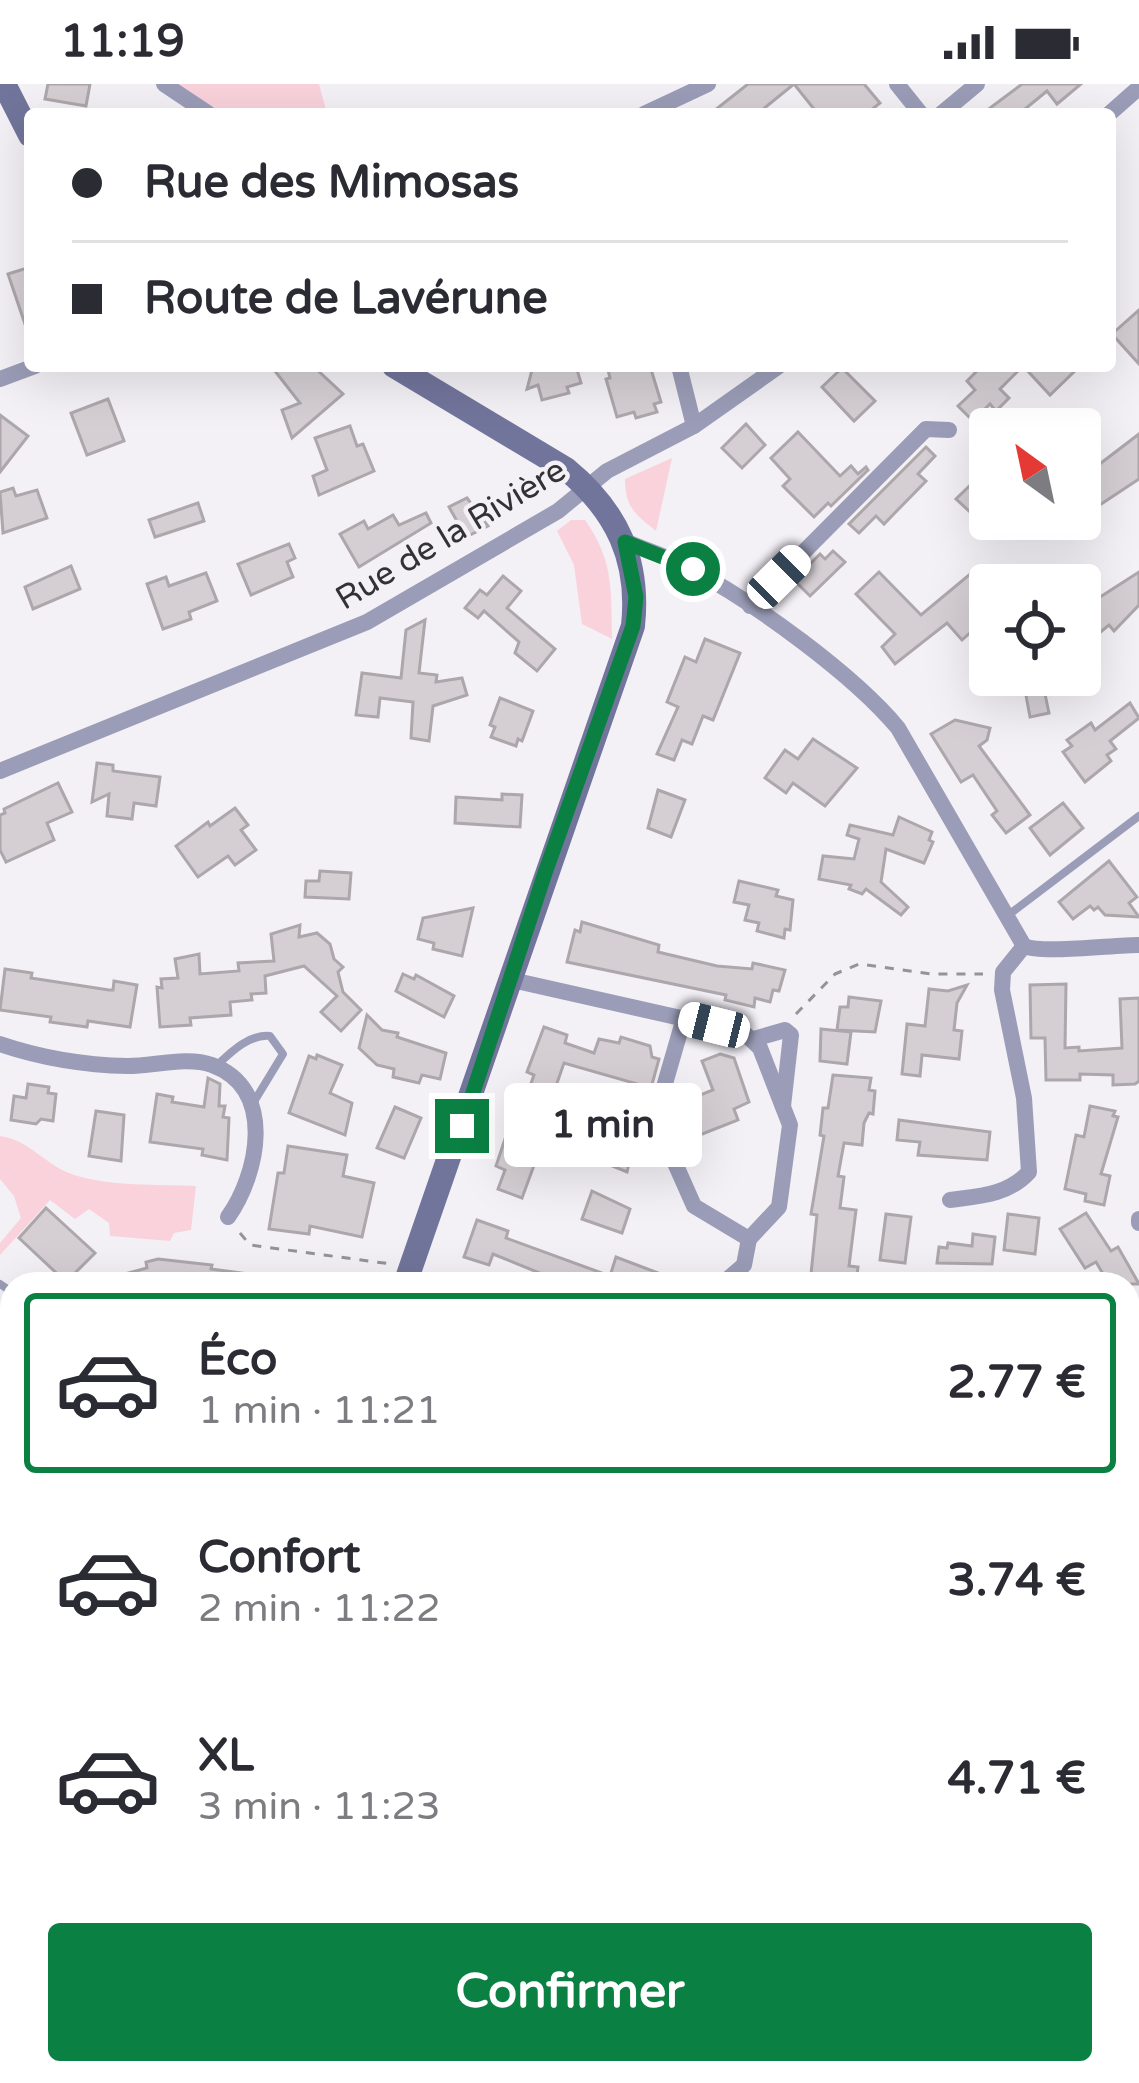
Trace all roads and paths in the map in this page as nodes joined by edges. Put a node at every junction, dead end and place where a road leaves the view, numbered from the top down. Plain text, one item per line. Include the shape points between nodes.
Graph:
1 (4, 84) edge
2 (164, 84) edge
3 (708, 84) edge
4 (897, 84) edge
5 (977, 84) edge
6 (1135, 92) dead end
7 (200, 108) edge
8 (657, 108) edge
9 (916, 108) edge
10 (948, 108) edge
11 (1116, 108) edge
12 (24, 123) edge
13 (404, 372) edge
14 (680, 372) edge
15 (770, 372) edge
16 (694, 426) junction
17 (950, 430) dead end
18 (588, 487) junction
19 (625, 542) junction
20 (750, 606) junction
21 (0, 771) edge
22 (1139, 816) edge
23 (1006, 917) junction
24 (1139, 945) edge
25 (1024, 946) junction
26 (1003, 973) junction
27 (512, 980) junction
28 (684, 1018) junction
29 (785, 1030) junction
30 (754, 1039) junction
31 (0, 1044) edge
32 (215, 1067) junction
33 (251, 1106) junction
34 (782, 1107) junction
35 (950, 1200) dead end
36 (228, 1217) joint
37 (749, 1238) junction
38 (392, 1272) edge
39 (409, 1272) edge
40 (736, 1272) edge

1 - 12 street
2 - 7 street
3 - 8 street
4 - 9 street
5 - 10 street
6 - 11 street
13 - 18 street
14 - 16 street
15 - 16 street, Rue de la Rivière
16 - 18 street, Rue de la Rivière
17 - 20 street via 926,430
18 - 19 street
18 - 21 street, Rue de la Rivière via 367,622
19 - 20 street via 693,569
19 - 27 street via 633,626
20 - 23 street via 874,699 898,728
22 - 23 lane
23 - 25 street
24 - 25 street
25 - 26 street
26 - 29 path via 859,964 835,974
26 - 35 street via 1029,1172 1003,1192
27 - 28 street
27 - 39 street
28 - 30 street
28 - 37 street via 655,1118 694,1206
29 - 30 street
29 - 34 street via 793,1042
30 - 34 street
31 - 32 street via 80,1063
32 - 33 street
32 - 33 lane via 238,1047 270,1036 283,1054
33 - 36 street via 252,1174
34 - 37 street via 790,1125 779,1207
36 - 38 path via 250,1245
37 - 40 street

